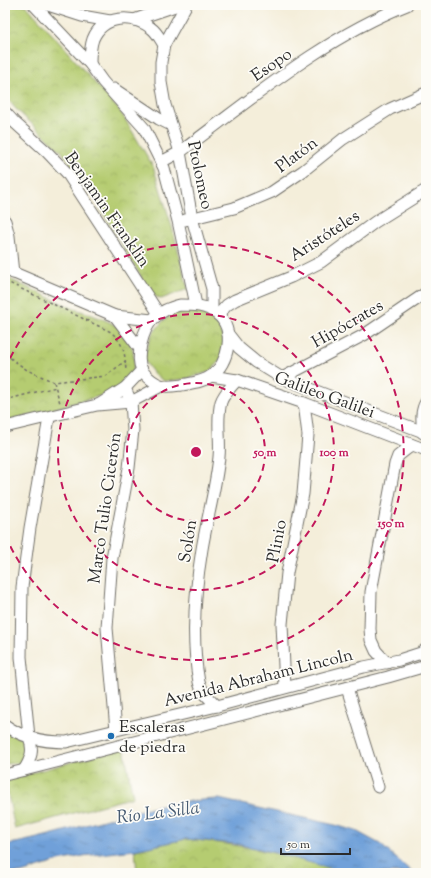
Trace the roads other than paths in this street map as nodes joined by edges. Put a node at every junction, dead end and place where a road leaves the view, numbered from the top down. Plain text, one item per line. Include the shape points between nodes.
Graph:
1 (34, 5) edge
2 (48, 5) edge
3 (178, 5) edge
4 (186, 5) edge
5 (407, 5) edge
6 (134, 20) junction
7 (110, 21) junction
8 (164, 45) junction
9 (90, 64) junction
10 (103, 82) junction
11 (426, 93) edge
12 (5, 112) edge
13 (171, 125) junction
14 (180, 152) junction
15 (161, 162) junction
16 (426, 190) edge
17 (192, 218) junction
18 (5, 221) edge
19 (178, 221) junction
20 (9, 271) edge
21 (426, 293) edge
22 (196, 305) junction
23 (215, 313) junction
24 (116, 316) junction
25 (156, 317) junction
26 (228, 334) junction
27 (140, 349) junction
28 (142, 370) junction
29 (211, 376) junction
30 (282, 378) junction
31 (237, 380) junction
32 (161, 386) junction
33 (124, 388) junction
34 (131, 402) junction
35 (426, 402) edge
36 (304, 403) junction
37 (97, 405) junction
38 (49, 418) junction
39 (5, 427) edge
40 (425, 433) edge
41 (412, 445) junction
42 (426, 450) edge
43 (426, 649) edge
44 (387, 663) junction
45 (426, 666) edge
46 (285, 687) junction
47 (347, 688) junction
48 (217, 706) junction
49 (5, 725) edge
50 (116, 730) junction
51 (29, 737) junction
52 (24, 770) junction
53 (5, 775) edge
54 (378, 787) dead end

1 - 9 street, Ptolomeo
2 - 7 street via 82,16
3 - 6 street
4 - 8 street
5 - 14 street, Esopo via 353,30 292,69
6 - 7 street
6 - 8 street via 152,28
7 - 9 street via 93,39
8 - 13 street via 161,82
9 - 10 street, Ptolomeo
10 - 13 street, Ptolomeo
10 - 15 street, Ptolomeo via 144,128
11 - 17 street, Platón via 390,109 343,139 272,192 234,208
12 - 25 street, Benjamin Franklin via 67,173
13 - 14 street, Ptolomeo
14 - 15 street, Esopo
14 - 17 street, Ptolomeo
15 - 19 street, Ptolomeo
16 - 23 street, Aristóteles via 375,222 321,262 235,300
17 - 19 street, Platón
17 - 23 street, Ptolomeo via 212,289
18 - 20 street via 9,236
19 - 22 street, Ptolomeo
20 - 24 street
21 - 30 street, Hipócrates via 364,335
22 - 23 street
22 - 25 street via 168,308
23 - 26 street
24 - 25 street
24 - 27 street
25 - 27 street via 145,330
26 - 29 street via 226,354
26 - 30 street, Galileo Galilei via 239,348 256,362
27 - 28 street
28 - 32 street
28 - 33 street
29 - 31 street, Galileo Galilei
29 - 32 street via 200,382
30 - 40 street, Galileo Galilei
31 - 36 street, Galileo Galilei
31 - 48 street, Solón via 221,402 219,457 197,589 195,642 199,683 203,692
32 - 34 street
33 - 34 street, Marco Tulio Cicerón
33 - 37 street
34 - 37 street
34 - 50 street, Marco Tulio Cicerón via 133,430 130,468 112,558 107,628
35 - 40 street via 422,414
36 - 41 street, Galileo Galilei
36 - 46 street, Plinio via 308,435 303,494 287,573 282,624
37 - 38 street
38 - 39 street
38 - 51 street via 22,587 21,657
41 - 42 street, Galileo Galilei
41 - 44 street via 398,456 394,464 372,592 371,640 376,651
43 - 44 street, Avenida Abraham Lincoln via 421,653
44 - 46 street, Avenida Abraham Lincoln
45 - 47 street, Avenida Abraham Lincoln
46 - 48 street, Avenida Abraham Lincoln
47 - 52 street, Avenida Abraham Lincoln
47 - 54 street
48 - 50 street, Avenida Abraham Lincoln
49 - 51 street, Avenida Abraham Lincoln
50 - 51 street, Avenida Abraham Lincoln via 66,742 48,742
51 - 52 street via 31,756
52 - 53 street, Avenida Abraham Lincoln

